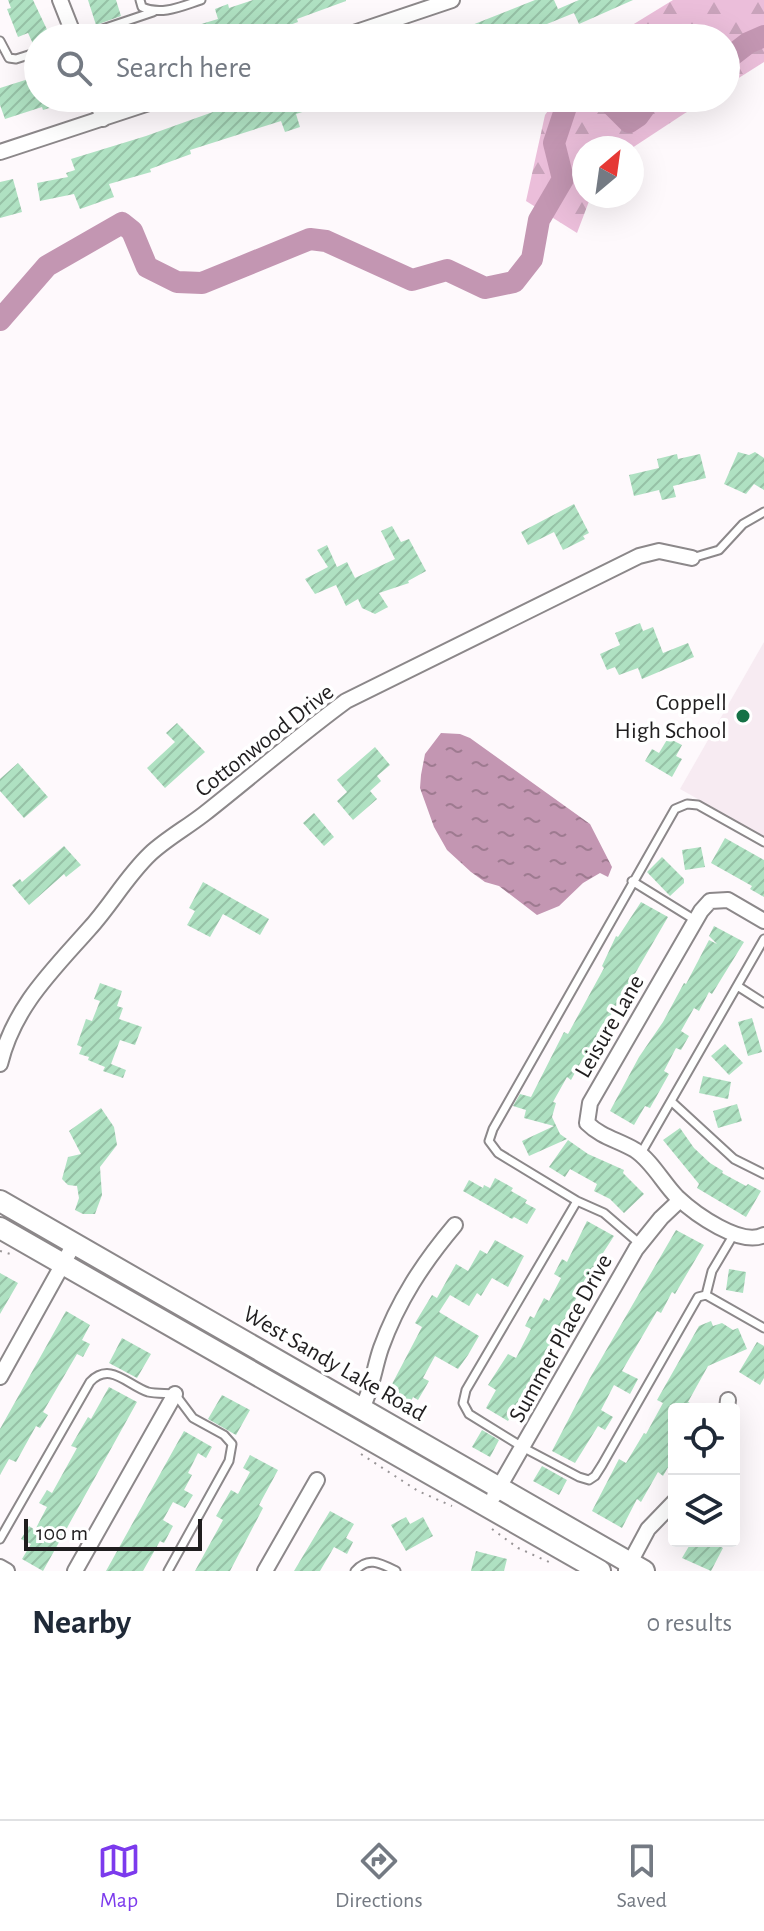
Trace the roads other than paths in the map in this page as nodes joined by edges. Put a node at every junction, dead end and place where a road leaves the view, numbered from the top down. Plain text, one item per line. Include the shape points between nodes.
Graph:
1 (60, 0) edge
2 (140, 0) edge
3 (201, 0) edge
4 (452, 0) edge
5 (153, 12) junction
6 (70, 24) edge
7 (117, 24) edge
8 (381, 24) edge
9 (0, 41) edge
10 (24, 56) edge
11 (4, 60) edge
12 (101, 112) edge
13 (123, 112) edge
14 (103, 119) junction
15 (0, 152) edge
16 (764, 512) edge
17 (692, 558) joint
18 (764, 842) edge
19 (632, 881) junction
20 (696, 921) junction
21 (764, 921) edge
22 (764, 939) edge
23 (739, 987) junction
24 (764, 1003) edge
25 (0, 1064) edge
26 (672, 1102) junction
27 (640, 1155) junction
28 (764, 1174) edge
29 (680, 1200) junction
30 (0, 1201) edge
31 (577, 1201) junction
32 (455, 1225) dead end
33 (0, 1228) edge
34 (734, 1234) junction
35 (764, 1235) edge
36 (74, 1244) junction
37 (640, 1244) junction
38 (63, 1263) junction
39 (706, 1295) junction
40 (764, 1328) edge
41 (0, 1377) edge
42 (175, 1394) junction
43 (362, 1408) junction
44 (524, 1448) junction
45 (317, 1480) dead end
46 (499, 1487) junction
47 (488, 1506) junction
48 (668, 1508) edge
49 (0, 1539) edge
50 (0, 1567) edge
51 (633, 1568) edge
52 (7, 1571) edge
53 (75, 1571) edge
54 (168, 1571) edge
55 (265, 1571) edge
56 (355, 1571) edge
57 (396, 1571) edge
58 (600, 1571) edge

1 - 6 street
2 - 5 lane
3 - 5 lane
4 - 8 street
5 - 7 lane
9 - 11 lane
10 - 11 lane
12 - 14 street
13 - 14 street
14 - 15 street
16 - 17 lane via 743,524 719,550
17 - 25 street, Cottonwood Drive via 659,551 639,556 346,701 152,851 125,879 25,1004
18 - 19 lane via 687,804 666,821
19 - 20 lane
19 - 31 lane via 489,1141 498,1153
20 - 21 street, Leisure Lane via 718,898
20 - 27 street, Leisure Lane via 590,1103 587,1123
22 - 23 lane
23 - 24 lane
23 - 26 lane
26 - 27 lane
26 - 28 lane via 734,1159
27 - 29 street, Leisure Lane
29 - 34 street, Leisure Lane
29 - 37 street, Summer Place Drive
30 - 36 main road, West Sandy Lake Road
31 - 37 lane via 604,1213
31 - 44 lane via 463,1403 469,1414
32 - 43 street via 399,1303
33 - 38 main road, West Sandy Lake Road
34 - 35 street via 745,1239
34 - 39 lane via 712,1271
36 - 38 street
36 - 43 main road, West Sandy Lake Road
37 - 44 street, Summer Place Drive
38 - 41 street
38 - 47 main road, West Sandy Lake Road
39 - 40 lane
39 - 44 lane via 698,1297 595,1476 579,1477
42 - 49 lane via 150,1393 108,1372 95,1377
42 - 53 street
42 - 54 lane via 193,1418 229,1439 232,1450
43 - 46 main road, West Sandy Lake Road
44 - 46 street, Summer Place Drive
45 - 55 street
46 - 47 street, Summer Place Drive
46 - 51 main road, West Sandy Lake Road
47 - 58 main road, West Sandy Lake Road
48 - 51 street via 648,1529
50 - 52 street
56 - 57 lane via 374,1561

